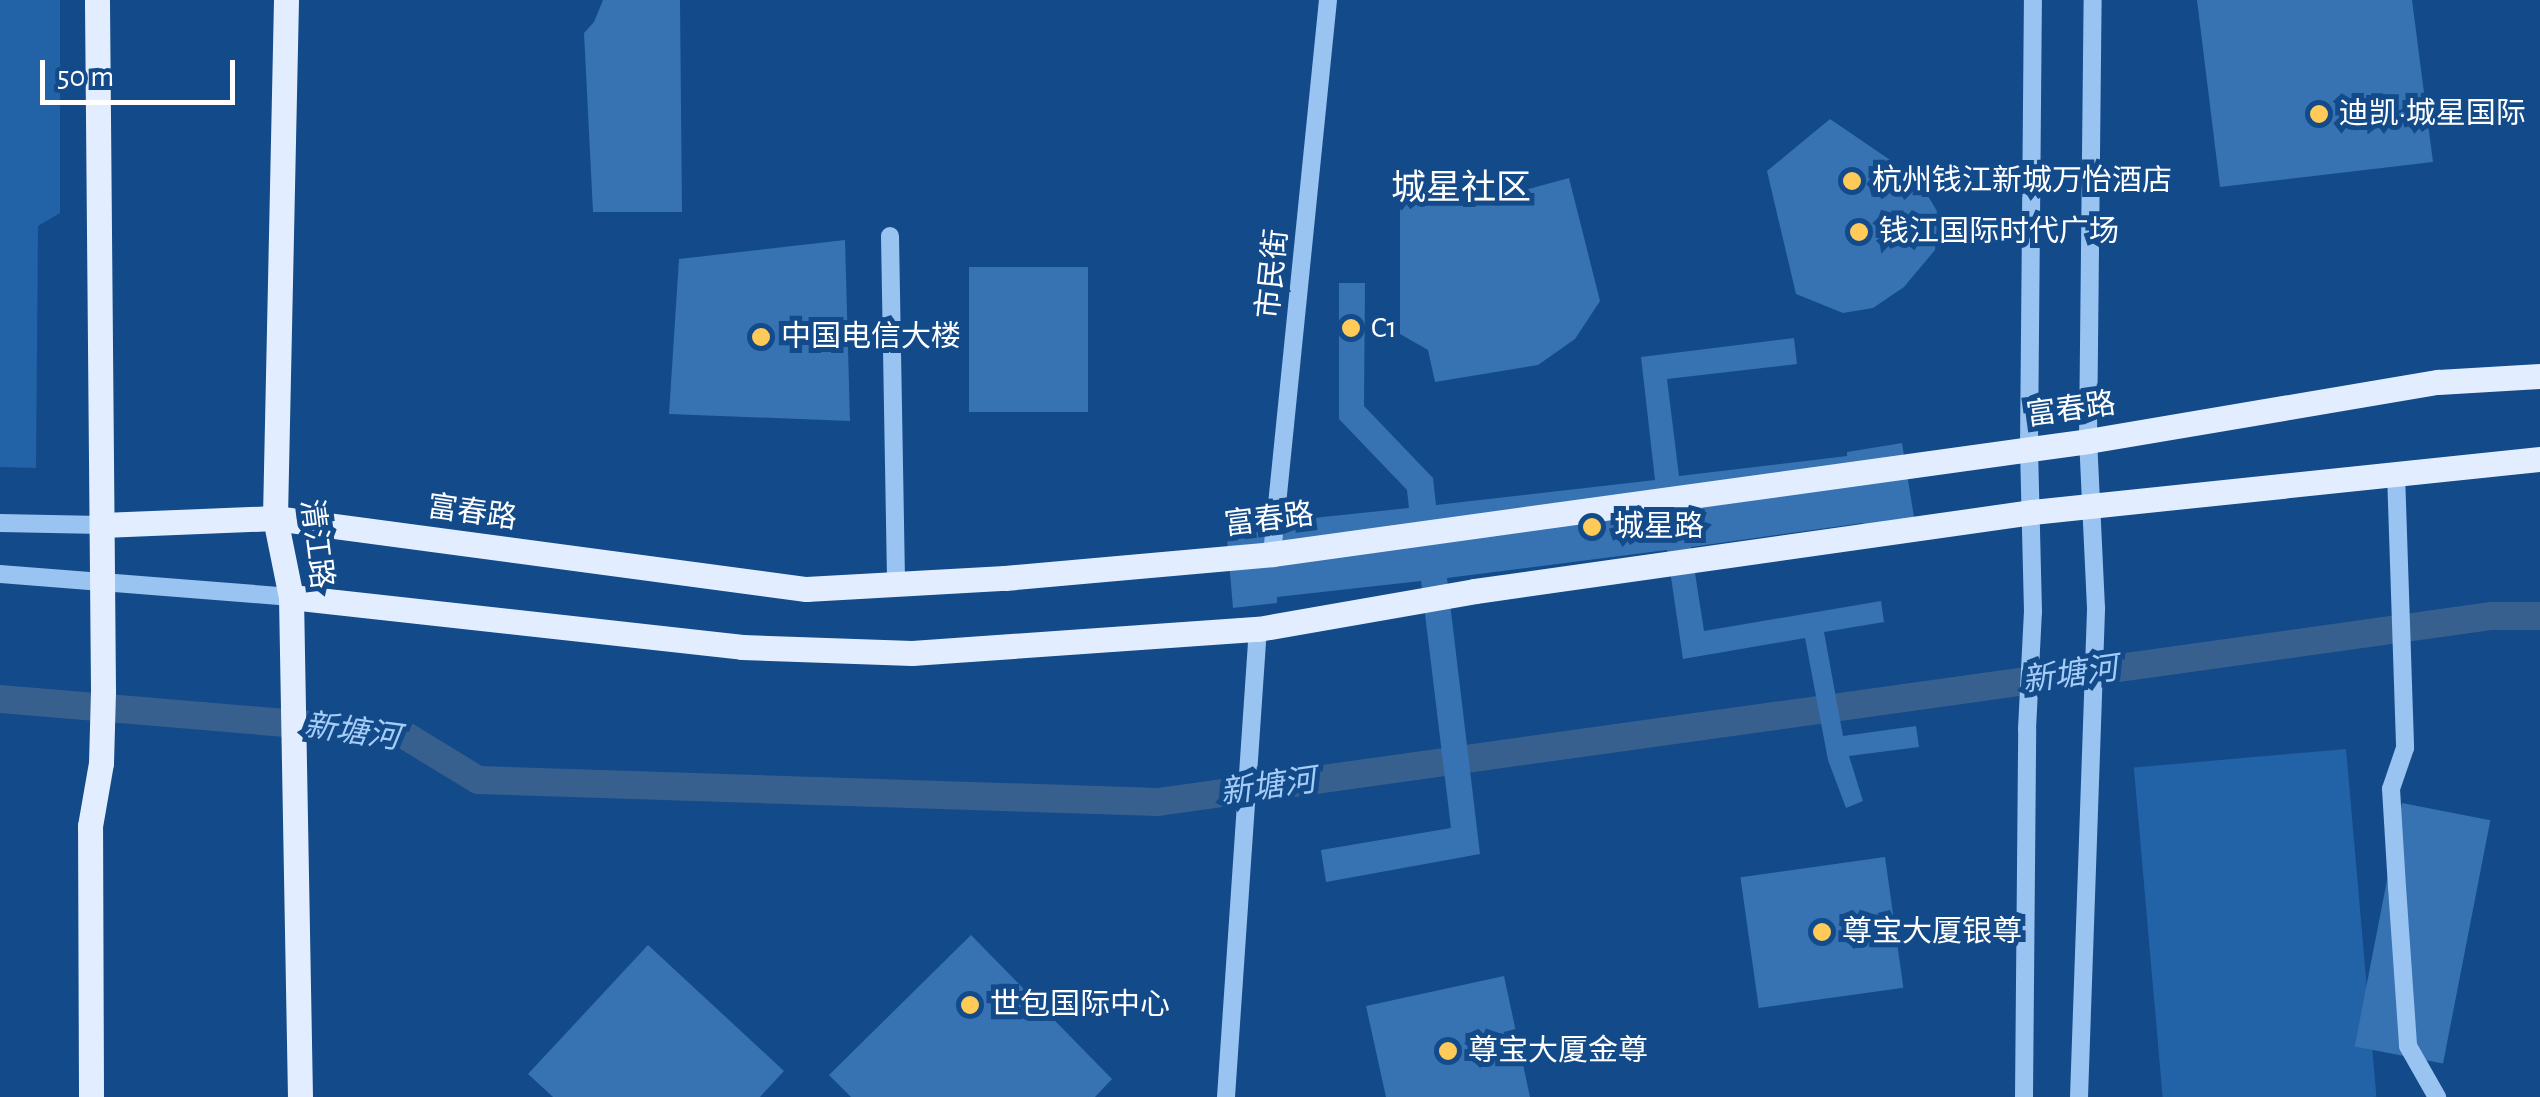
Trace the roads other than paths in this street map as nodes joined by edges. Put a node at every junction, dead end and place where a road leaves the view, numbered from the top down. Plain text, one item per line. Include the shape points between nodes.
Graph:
1 (97, 0) edge
2 (286, 0) edge
3 (1328, 0) edge
4 (2034, 0) edge
5 (2093, 0) edge
6 (890, 236) dead end
7 (2540, 376) edge
8 (2088, 441) junction
9 (2029, 448) junction
10 (2540, 459) edge
11 (2396, 473) junction
12 (2090, 509) junction
13 (2032, 512) junction
14 (275, 518) junction
15 (0, 523) edge
16 (102, 524) junction
17 (1272, 554) junction
18 (0, 574) edge
19 (102, 583) junction
20 (896, 584) junction
21 (290, 597) junction
22 (1258, 629) junction
23 (91, 1097) edge
24 (300, 1097) edge
25 (1226, 1097) edge
26 (2024, 1097) edge
27 (2079, 1097) edge
28 (2437, 1097) edge

1 - 16 main road
2 - 14 main road, 清江路
3 - 17 street, 市民街
4 - 9 street
5 - 8 street
6 - 20 street
7 - 8 main road, 富春路 via 2438,382
8 - 9 main road, 富春路
8 - 12 street
9 - 13 street
9 - 17 main road, 富春路
10 - 11 main road
11 - 12 main road
11 - 28 street via 2405,748 2391,789 2408,1046
12 - 13 main road
12 - 27 street via 2094,725
13 - 22 main road via 1494,588
13 - 26 street
14 - 16 main road, 富春路
14 - 20 main road, 富春路 via 806,589
14 - 21 main road, 清江路
15 - 16 street, 富春路
16 - 19 main road
17 - 20 main road, 富春路
18 - 19 street
19 - 21 street
19 - 23 main road via 102,725 90,826
21 - 22 main road via 742,647 912,653
21 - 24 main road, 清江路
22 - 25 street

